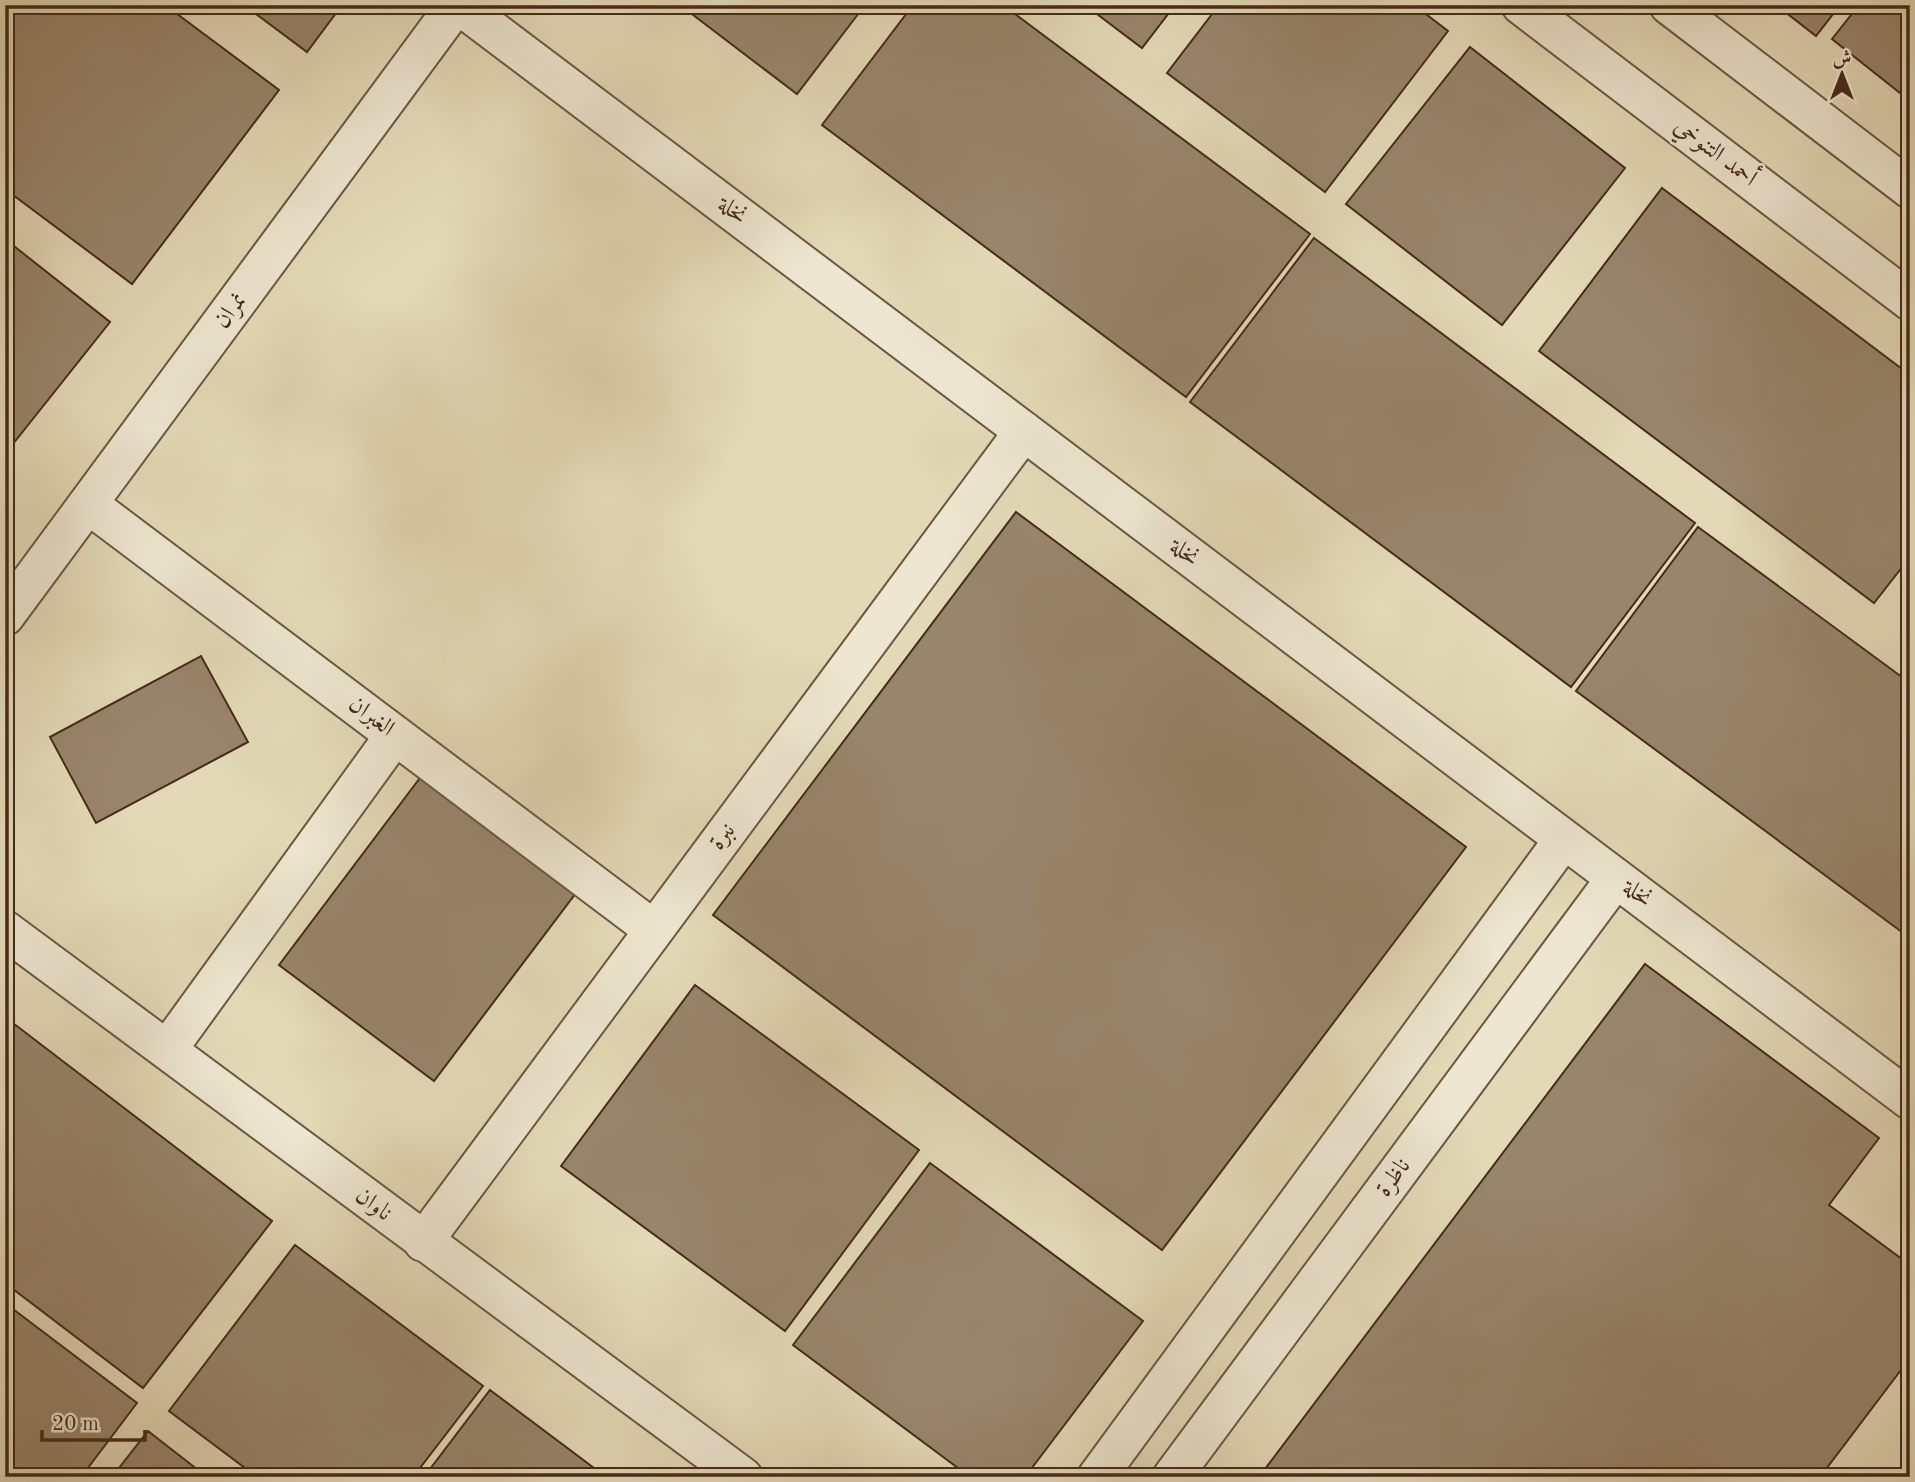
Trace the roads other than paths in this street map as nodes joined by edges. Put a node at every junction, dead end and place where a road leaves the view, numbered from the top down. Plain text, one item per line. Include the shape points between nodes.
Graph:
1 (458, 5) edge
2 (1521, 5) edge
3 (1669, 5) edge
4 (1910, 189) edge
5 (1910, 301) edge
6 (1024, 431) junction
7 (88, 504) junction
8 (5, 616) edge
9 (396, 735) junction
10 (1564, 839) junction
11 (1616, 878) junction
12 (5, 930) edge
13 (654, 930) junction
14 (167, 1050) junction
15 (1910, 1100) edge
16 (423, 1242) junction
17 (743, 1477) edge
18 (1097, 1477) edge
19 (1172, 1477) edge

1 - 6 street, نخلة
1 - 7 street, نمران
2 - 5 street, أحمد التنوخي
3 - 4 street
6 - 10 street, نخلة
6 - 13 street, نبرة
7 - 8 street, نمران
7 - 9 street, الغبران
9 - 13 street, الغبران
9 - 14 street
10 - 11 street, نخلة
10 - 18 street
11 - 15 street, نخلة
11 - 19 street, ناظرة
12 - 14 street, ناوان
13 - 16 street, نبرة
14 - 16 street, ناوان
16 - 17 street, ناوان

